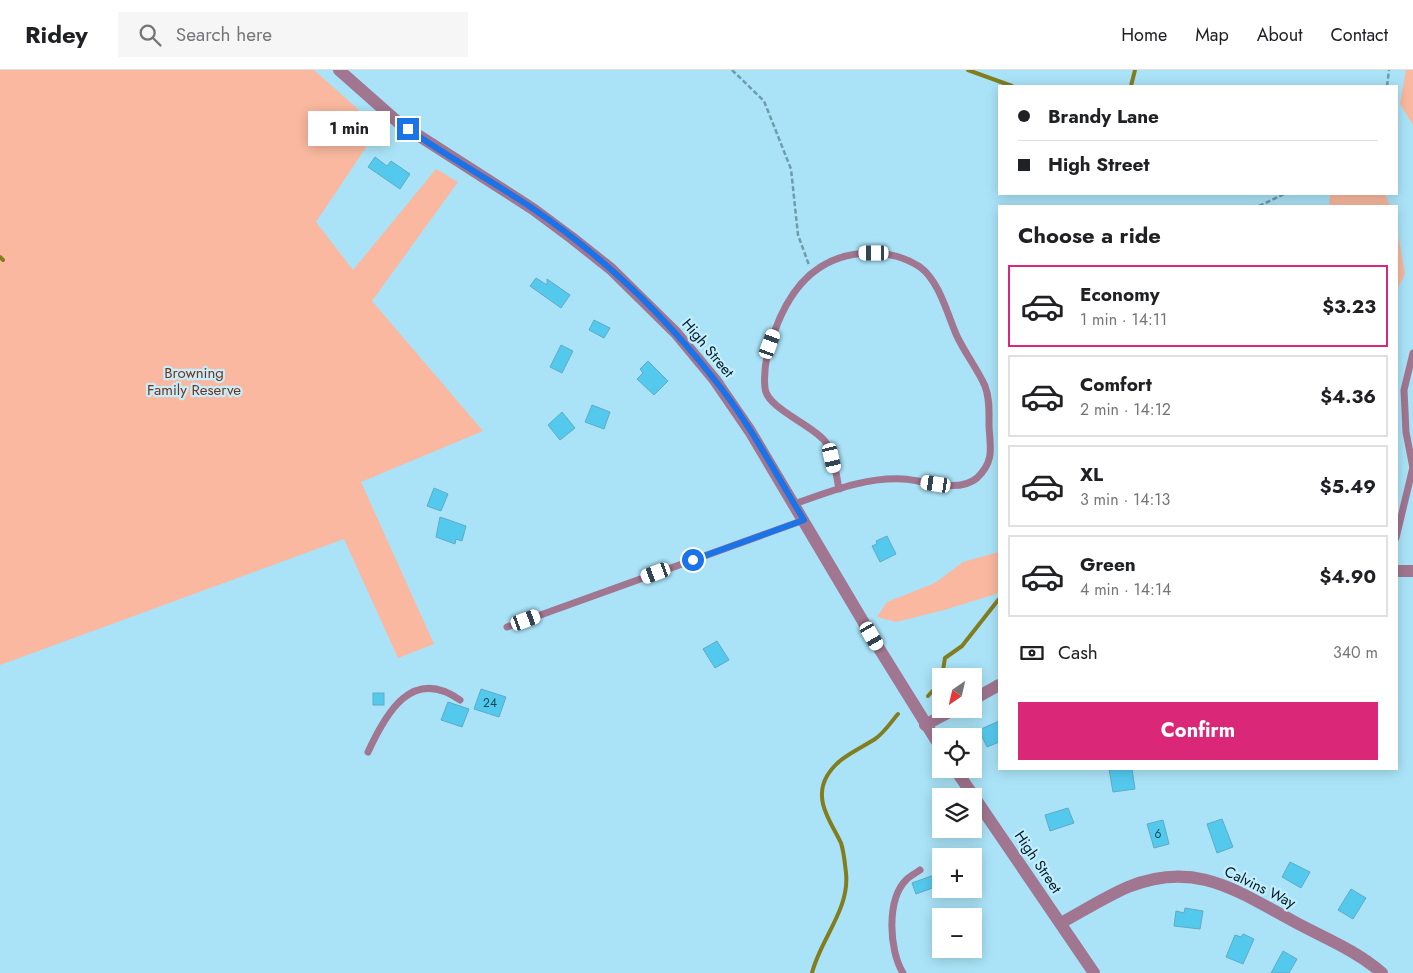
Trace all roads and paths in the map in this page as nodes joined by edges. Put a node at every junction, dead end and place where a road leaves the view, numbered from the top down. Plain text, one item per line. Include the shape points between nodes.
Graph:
1 (339, 70) edge
2 (732, 70) edge
3 (1389, 70) edge
4 (1387, 85) edge
5 (1282, 195) edge
6 (1261, 205) edge
7 (812, 273) junction
8 (1413, 353) edge
9 (1413, 467) edge
10 (839, 489) junction
11 (794, 504) junction
12 (804, 520) junction
13 (1398, 530) edge
14 (1398, 571) edge
15 (1413, 571) edge
16 (507, 627) dead end
17 (998, 687) edge
18 (982, 695) edge
19 (460, 700) dead end
20 (938, 718) edge
21 (925, 725) junction
22 (932, 735) edge
23 (368, 752) dead end
24 (962, 778) edge
25 (920, 870) dead end
26 (1061, 923) junction
27 (902, 973) edge
28 (1094, 973) edge
29 (1382, 973) edge

1 - 11 street, High Street via 399,123 533,209 632,289 676,332 715,380
2 - 7 path via 764,101 791,169 798,235
3 - 4 path
5 - 6 path
7 - 10 lane via 783,308 764,366 765,391 776,405 825,441
7 - 10 lane via 823,264 857,253 891,253 920,267 932,279 960,343 986,388 990,411 990,458 974,480 950,486 881,478
8 - 9 lane via 1404,390 1406,432
9 - 13 lane
10 - 11 lane
11 - 12 street, High Street
12 - 16 lane
12 - 21 street, High Street
14 - 15 street
17 - 18 street
19 - 23 lane via 442,690 432,689 406,695 383,720
20 - 21 street
21 - 22 street, High Street
24 - 26 street, High Street
25 - 27 lane via 901,887 893,913 894,947
26 - 28 street, High Street
26 - 29 street, Calvins Way via 1142,882 1162,877 1192,876 1234,890 1356,955

